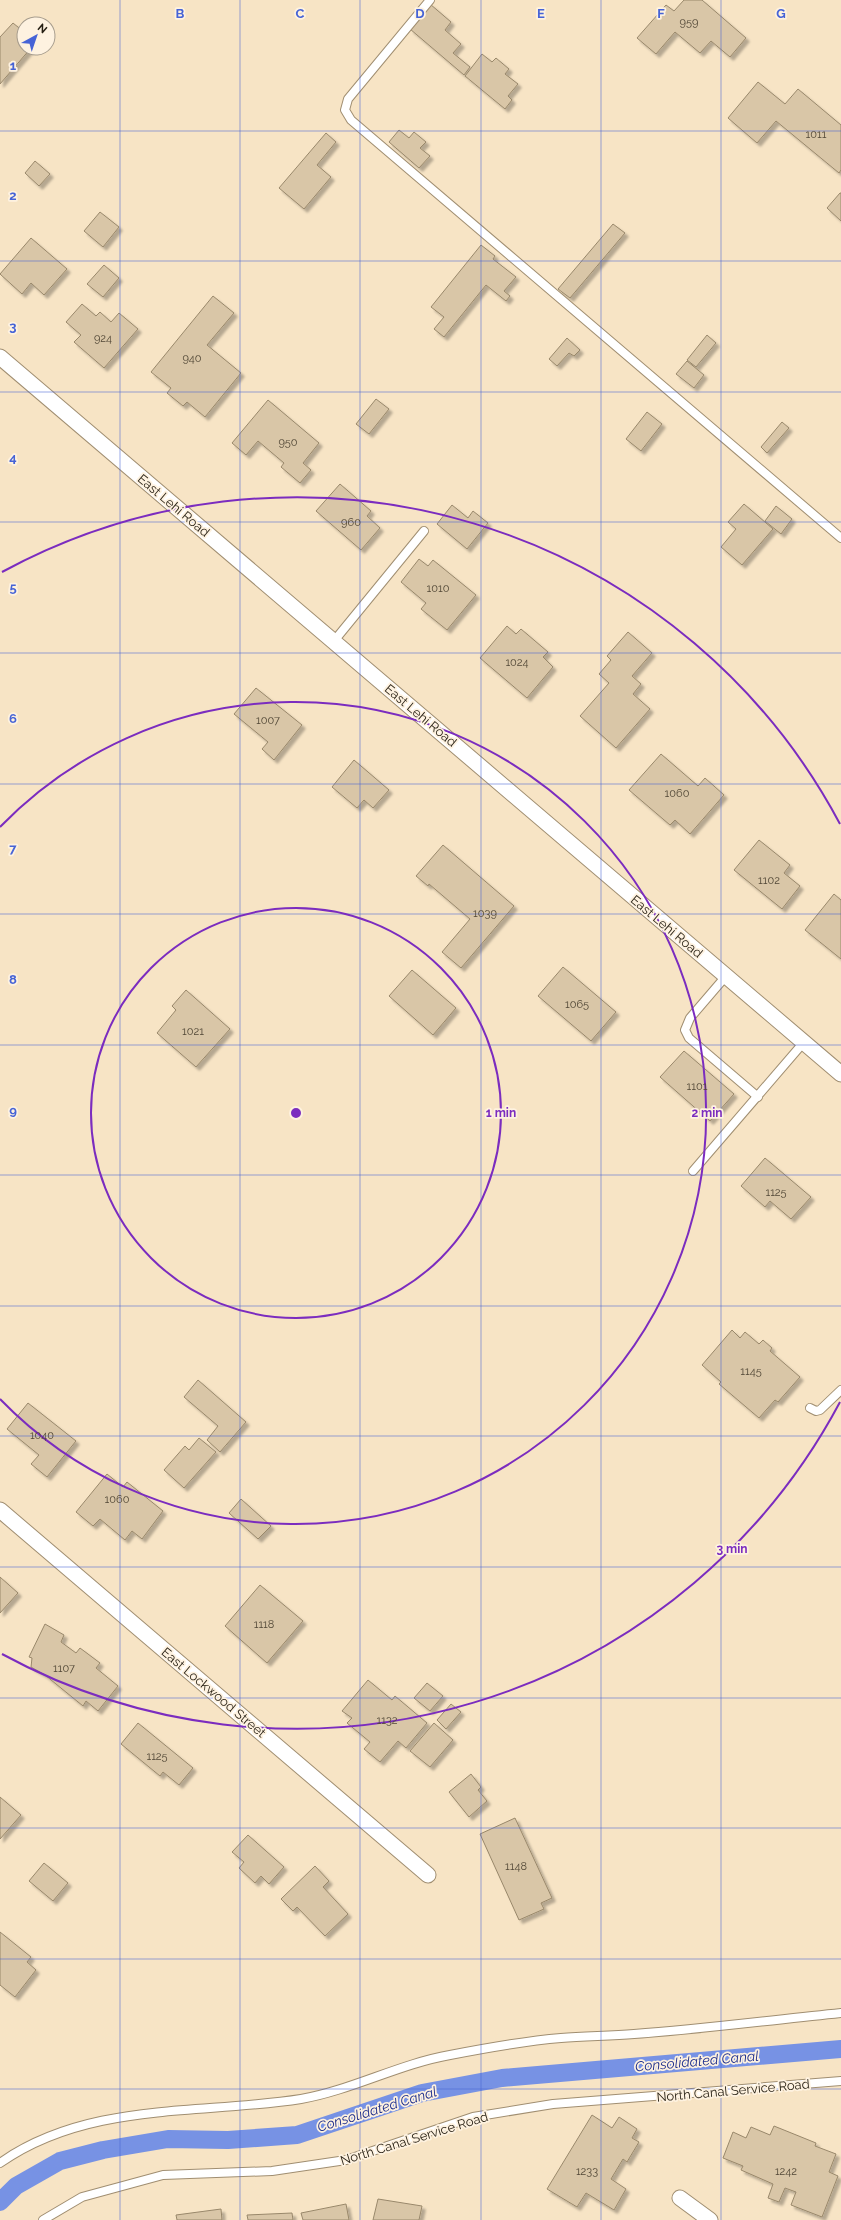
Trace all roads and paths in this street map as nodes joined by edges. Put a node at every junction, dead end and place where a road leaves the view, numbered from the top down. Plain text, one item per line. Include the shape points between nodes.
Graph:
1 (430, 0) edge
2 (0, 357) edge
3 (424, 531) dead end
4 (841, 538) edge
5 (334, 641) junction
6 (726, 976) junction
7 (804, 1042) junction
8 (841, 1074) edge
9 (758, 1097) junction
10 (693, 1171) dead end
11 (841, 1390) edge
12 (810, 1408) dead end
13 (0, 1510) edge
14 (428, 1874) dead end
15 (841, 2013) edge
16 (841, 2081) edge
17 (0, 2163) edge
18 (680, 2198) dead end
19 (43, 2220) edge
20 (710, 2220) edge

1 - 4 lane via 348,99 345,110 351,120
2 - 5 street, East Lehi Road
3 - 5 lane
5 - 6 street, East Lehi Road
6 - 7 street, East Lehi Road
6 - 9 lane via 690,1018 685,1030 689,1038
7 - 8 street, East Lehi Road
7 - 9 lane
9 - 10 lane
11 - 12 lane via 820,1410
13 - 14 street, East Lockwood Street
15 - 17 lane via 634,2034 560,2038 451,2055 423,2060 316,2096 271,2103 182,2108 113,2118 70,2129
16 - 19 lane, North Canal Service Road via 553,2104 473,2117 346,2160 272,2171 163,2175 82,2197
18 - 20 street

